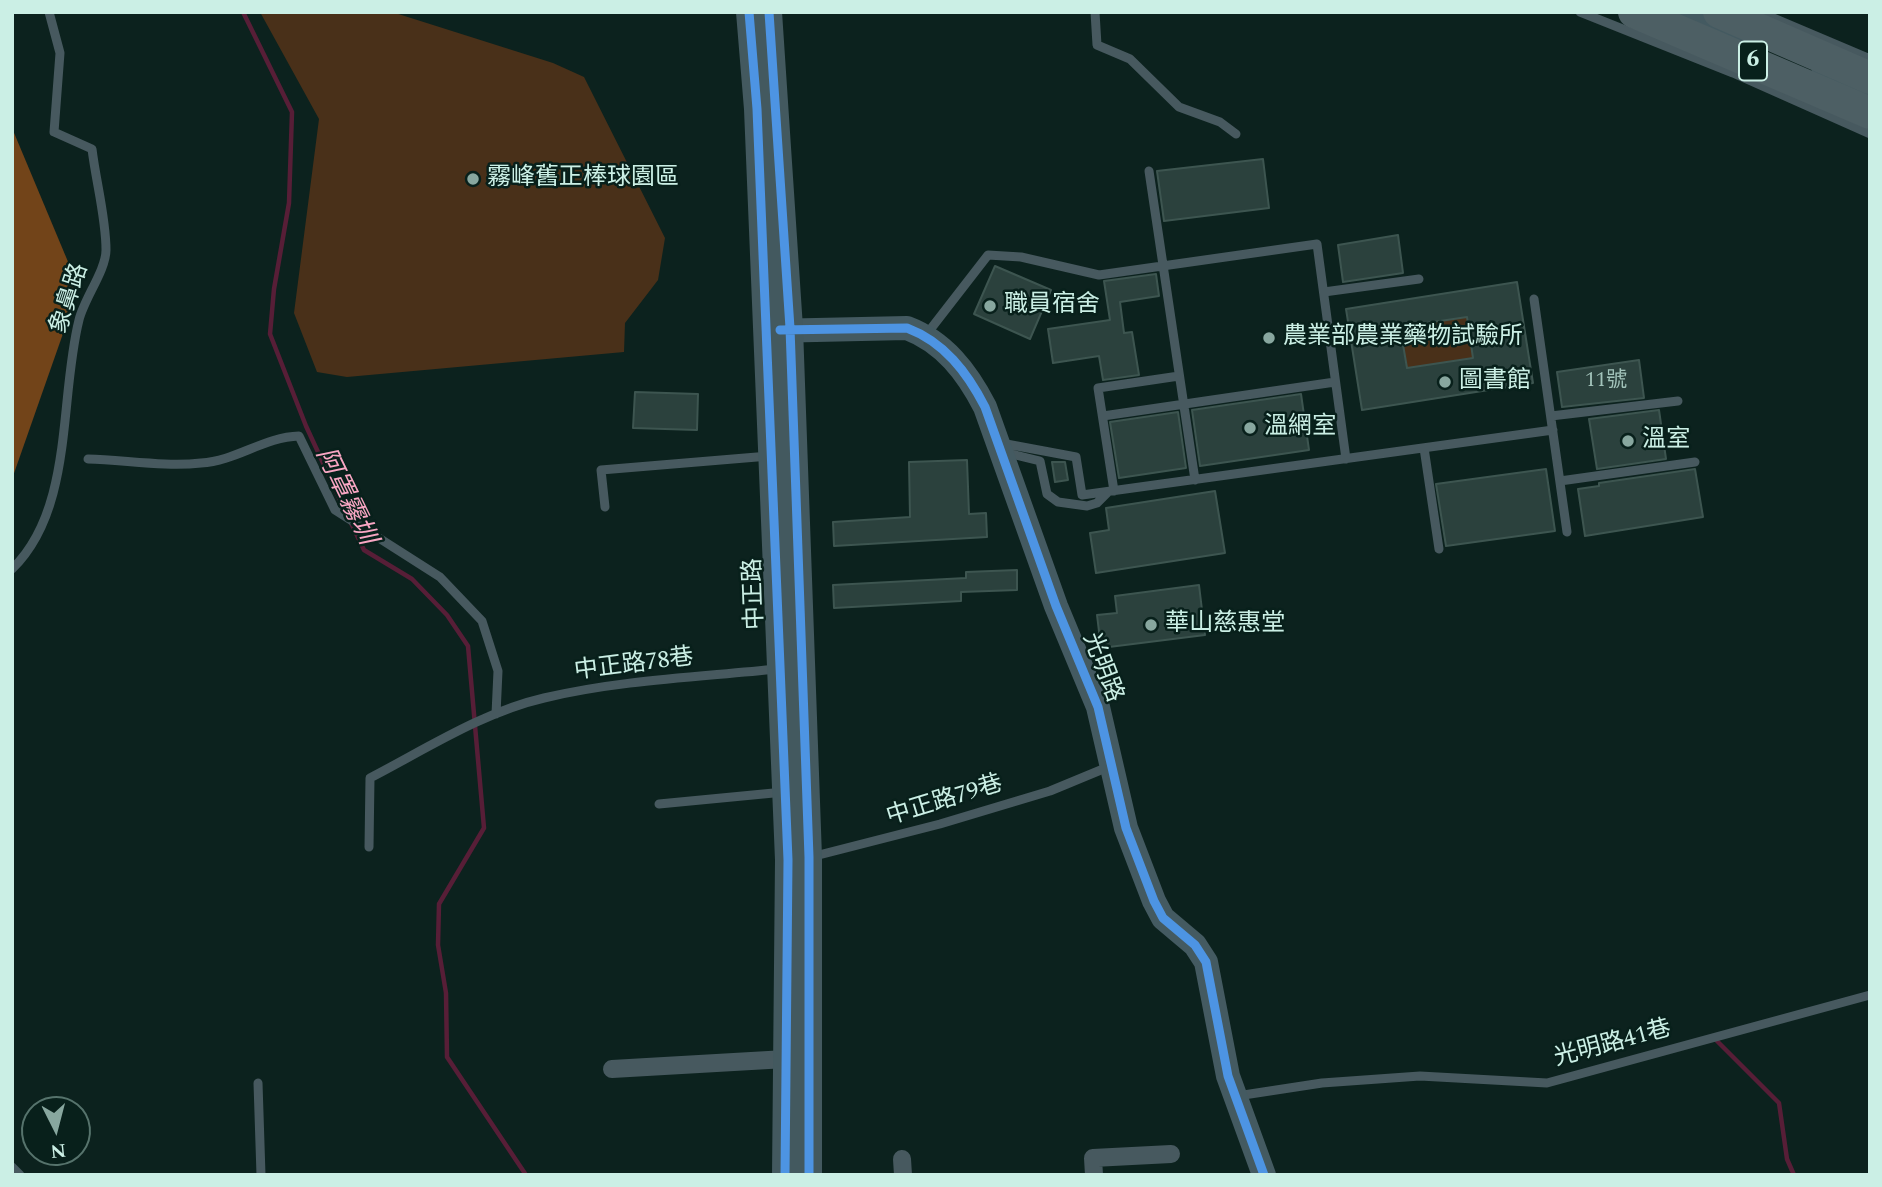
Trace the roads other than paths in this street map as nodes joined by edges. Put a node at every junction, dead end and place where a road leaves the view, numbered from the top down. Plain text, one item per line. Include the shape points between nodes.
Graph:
1 (49, 12) edge
2 (749, 12) edge
3 (769, 12) edge
4 (1096, 12) edge
5 (1580, 12) edge
6 (1634, 12) edge
7 (1678, 12) edge
8 (1718, 12) edge
9 (1759, 12) edge
10 (1792, 26) junction
11 (1774, 58) junction
12 (1870, 59) edge
13 (1870, 78) edge
14 (1761, 85) junction
15 (1870, 96) edge
16 (1870, 113) edge
17 (1237, 134) dead end
18 (1870, 134) edge
19 (1149, 171) dead end
20 (1162, 266) junction
21 (1419, 279) dead end
22 (1324, 292) junction
23 (1534, 299) dead end
24 (778, 330) junction
25 (926, 335) junction
26 (1179, 376) junction
27 (1335, 382) junction
28 (1678, 401) dead end
29 (1183, 403) junction
30 (1102, 416) junction
31 (1550, 416) junction
32 (1553, 430) junction
33 (998, 447) junction
34 (1424, 448) junction
35 (771, 456) junction
36 (88, 458) dead end
37 (1346, 459) junction
38 (1695, 462) dead end
39 (1195, 480) junction
40 (1560, 481) junction
41 (1111, 491) junction
42 (605, 507) dead end
43 (1567, 532) dead end
44 (1439, 549) dead end
45 (12, 569) edge
46 (778, 669) junction
47 (496, 713) junction
48 (1110, 766) junction
49 (786, 792) junction
50 (659, 804) dead end
51 (369, 846) dead end
52 (798, 859) junction
53 (1870, 995) edge
54 (786, 1059) junction
55 (612, 1069) dead end
56 (258, 1083) dead end
57 (1235, 1097) junction
58 (1171, 1154) dead end
59 (12, 1167) edge
60 (20, 1175) edge
61 (261, 1175) edge
62 (785, 1175) edge
63 (809, 1175) edge
64 (1094, 1175) edge
65 (1264, 1175) edge

1 - 45 lane, 象鼻路 via 60,53 54,132 92,149 106,253 79,319 61,453 46,520 27,554
2 - 24 main road, 中正路
3 - 24 main road, 中正路
4 - 17 lane via 1097,45 1130,59 1179,107 1220,122
5 - 14 lane
6 - 16 highway, 6, bridge
7 - 11 street
8 - 13 highway, 6, bridge
9 - 10 lane
10 - 11 lane
10 - 12 lane
11 - 14 lane
11 - 15 street
14 - 18 lane
19 - 20 lane
20 - 22 lane via 1317,244
20 - 25 lane via 1099,275 1021,257 988,255
20 - 26 lane
21 - 22 lane
22 - 27 lane
23 - 31 lane
24 - 25 street via 907,328
24 - 35 main road, 中正路
24 - 52 main road, 中正路
25 - 33 street, 光明路 via 974,385
26 - 29 lane
26 - 30 lane via 1098,388
27 - 29 lane
27 - 37 lane
28 - 31 lane
29 - 30 lane
29 - 39 lane
30 - 41 lane
31 - 32 lane
32 - 34 lane
32 - 40 lane
33 - 41 lane via 1076,457 1082,495
33 - 41 lane via 1040,461 1047,494 1058,502 1087,506
33 - 48 street, 光明路 via 1098,707
34 - 37 lane
34 - 44 lane
35 - 42 lane via 601,470
35 - 46 main road, 中正路
36 - 47 lane via 202,464 279,436 299,436 335,510 440,577 482,621 498,671
37 - 39 lane
38 - 40 lane
39 - 41 lane
40 - 43 lane
46 - 47 lane, 中正路78巷 via 622,685 544,698
46 - 49 main road, 中正路
47 - 51 lane, 中正路78巷 via 370,778
48 - 52 lane, 中正路79巷 via 1050,791 940,824
48 - 57 street, 光明路 via 1126,828 1154,901 1163,918 1195,944 1206,962
49 - 50 lane
49 - 52 main road, 中正路
52 - 54 main road, 中正路
52 - 63 main road, 中正路
53 - 57 lane, 光明路41巷 via 1547,1083 1420,1076 1322,1083
54 - 55 street
54 - 62 main road, 中正路
56 - 61 lane
57 - 65 street, 光明路
58 - 64 street via 1093,1158
59 - 60 lane

